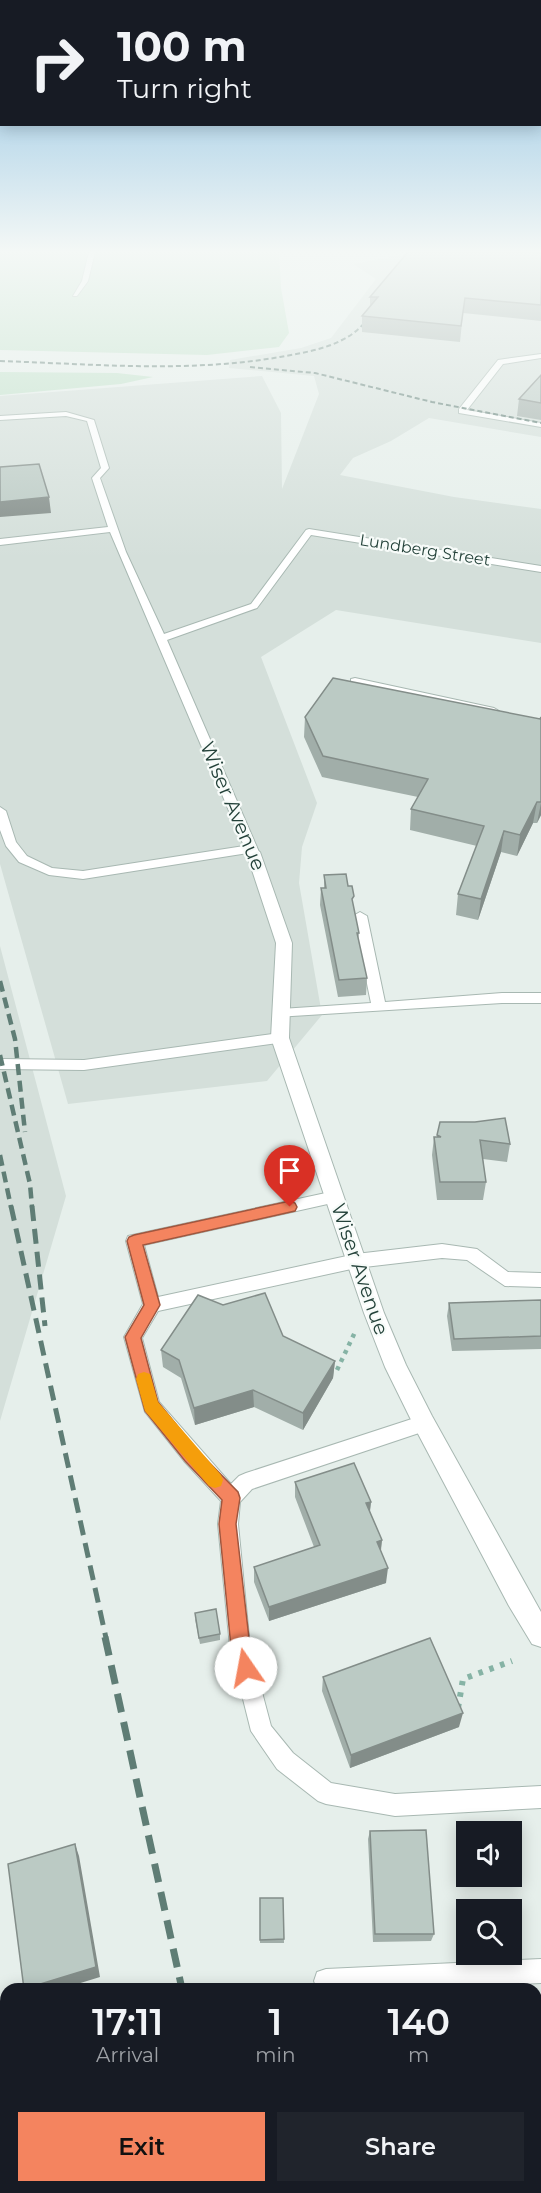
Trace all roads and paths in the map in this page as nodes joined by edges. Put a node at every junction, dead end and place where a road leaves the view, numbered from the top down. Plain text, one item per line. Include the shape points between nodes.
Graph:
1 (541, 356) edge
2 (0, 418) edge
3 (541, 425) edge
4 (113, 529) junction
5 (0, 542) edge
6 (541, 568) edge
7 (161, 639) junction
8 (355, 681) edge
9 (508, 714) edge
10 (0, 811) edge
11 (252, 850) junction
12 (360, 916) dead end
13 (541, 998) edge
14 (379, 1007) junction
15 (281, 1014) junction
16 (280, 1038) junction
17 (0, 1064) edge
18 (335, 1197) junction
19 (356, 1261) junction
20 (541, 1280) edge
21 (152, 1305) junction
22 (357, 1328) dead end
23 (337, 1370) edge
24 (424, 1423) junction
25 (231, 1498) junction
26 (541, 1635) edge
27 (512, 1661) dead end
28 (458, 1709) edge
29 (541, 1797) edge
30 (541, 1971) edge
31 (326, 1981) dead end

1 - 3 lane via 501,362 462,411
2 - 4 lane, Wiser Avenue via 66,414 90,420 105,468 96,478
4 - 5 lane
4 - 7 lane, Wiser Avenue
6 - 7 lane, Lundberg Street via 309,532 254,606
7 - 11 lane, Wiser Avenue
8 - 9 lane
10 - 11 lane via 9,843 23,859 49,871 84,875
11 - 15 street, Wiser Avenue via 284,944
12 - 14 lane
13 - 14 lane
14 - 15 lane
15 - 16 street, Wiser Avenue
16 - 17 lane via 84,1065
16 - 18 street, Wiser Avenue
18 - 19 street, Wiser Avenue
18 - 21 lane via 134,1241
19 - 20 lane via 442,1251 471,1254 505,1279
19 - 21 lane
19 - 24 street, Wiser Avenue via 396,1367
21 - 25 lane via 133,1337 151,1406
22 - 23 path
24 - 25 lane via 246,1482
24 - 26 street, Wiser Avenue
25 - 29 lane via 228,1524 240,1647 262,1731 285,1761 326,1793 395,1805
27 - 28 path via 463,1679
30 - 31 lane

